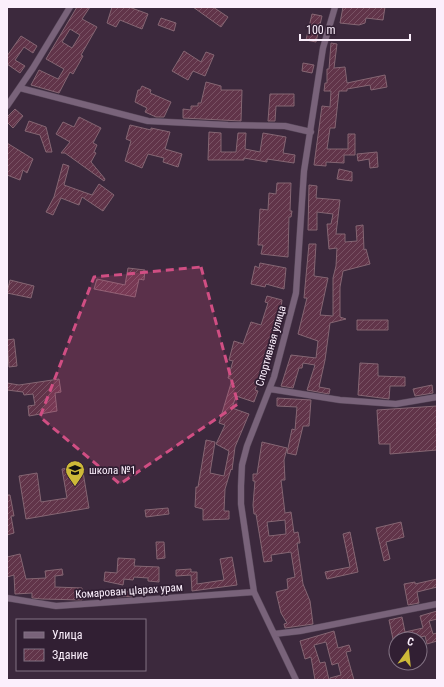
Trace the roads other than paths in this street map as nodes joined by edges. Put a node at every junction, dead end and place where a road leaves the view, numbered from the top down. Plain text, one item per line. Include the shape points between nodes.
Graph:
1 (70, 7) edge
2 (336, 7) edge
3 (20, 88) junction
4 (7, 106) edge
5 (311, 132) junction
6 (270, 389) junction
7 (437, 397) edge
8 (254, 592) junction
9 (7, 598) edge
10 (437, 604) edge
11 (274, 634) junction
12 (296, 680) edge

1 - 3 street
2 - 5 street, Спортивная улица via 323,48
3 - 4 street
3 - 5 street via 148,121 285,126
5 - 6 street, Спортивная улица via 304,170 296,292
6 - 7 street via 340,400 396,404
6 - 8 street, Спортивная улица via 242,465 241,504
8 - 9 street, Комарован цIарах урам via 56,606
8 - 11 street, Спортивная улица
10 - 11 street
11 - 12 street, Спортивная улица

